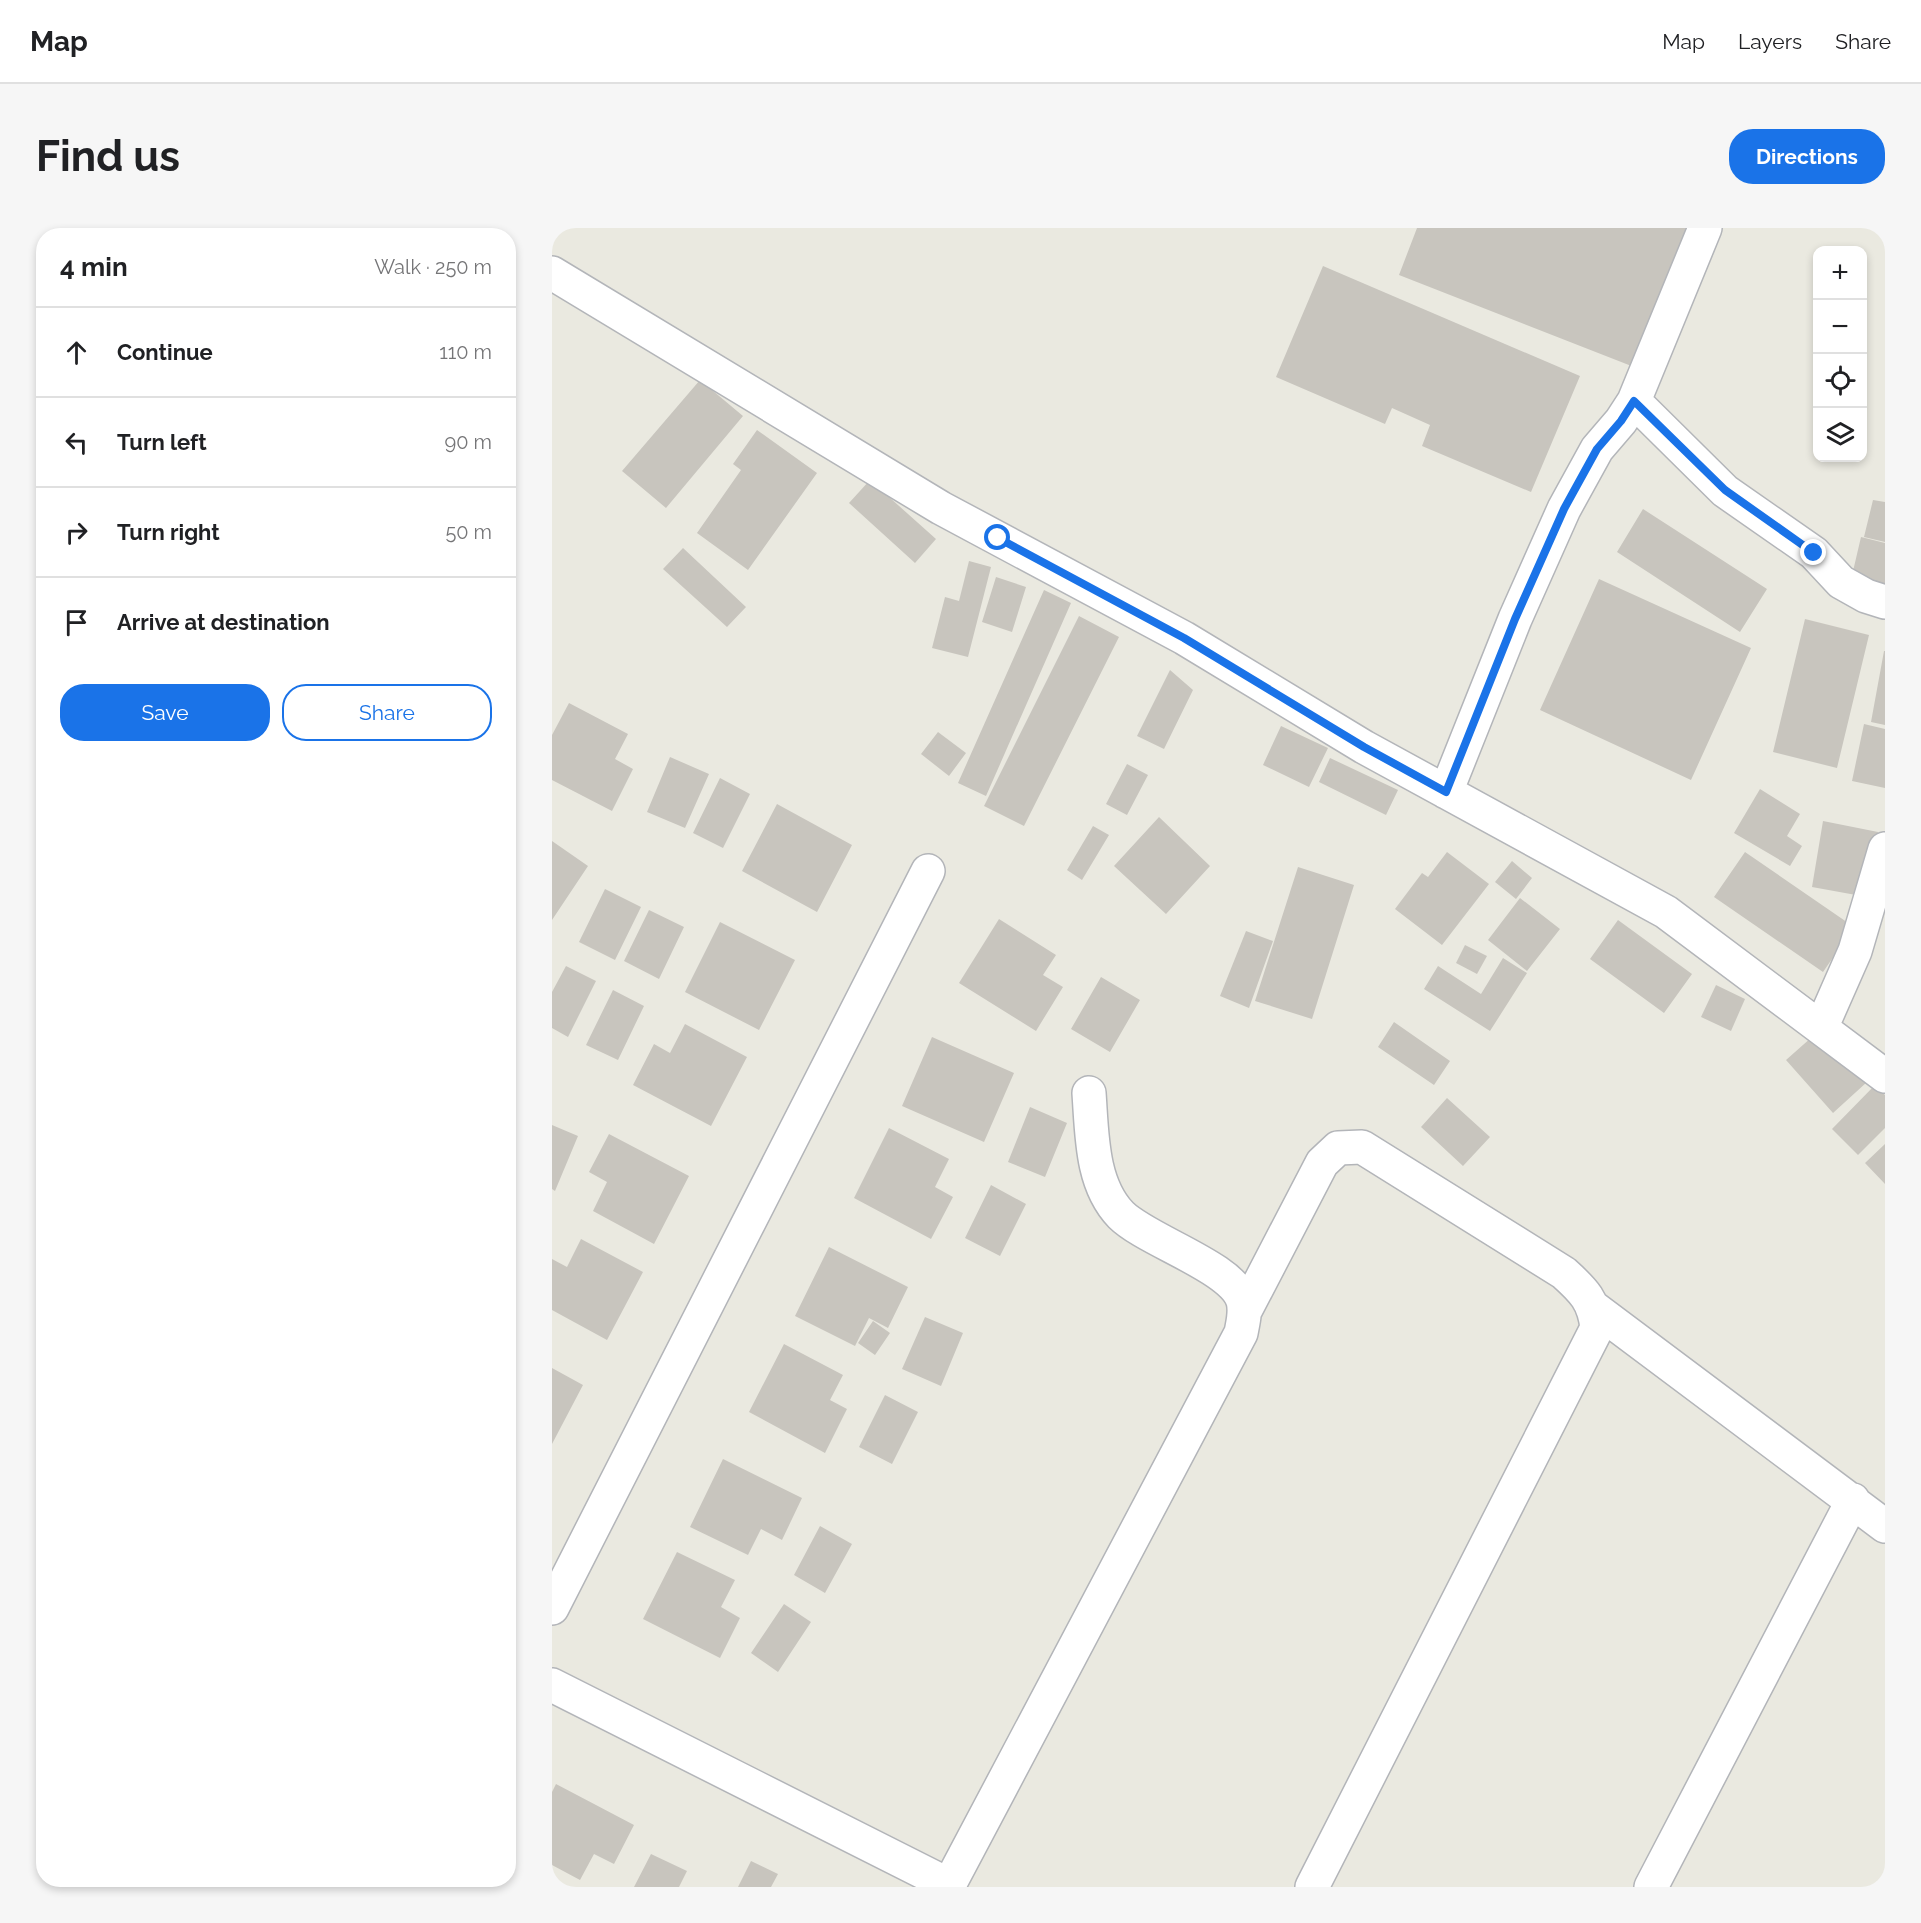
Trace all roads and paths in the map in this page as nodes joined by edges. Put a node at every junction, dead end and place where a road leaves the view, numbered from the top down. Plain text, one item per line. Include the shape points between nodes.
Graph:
1 (1705, 228) edge
2 (552, 273) edge
3 (1634, 401) junction
4 (1885, 602) edge
5 (1446, 792) junction
6 (1885, 849) edge
7 (928, 871) dead end
8 (1822, 1026) junction
9 (1885, 1076) edge
10 (1089, 1093) dead end
11 (1594, 1308) junction
12 (1245, 1311) junction
13 (1853, 1500) junction
14 (1885, 1526) edge
15 (552, 1608) edge
16 (552, 1685) edge
17 (949, 1886) edge
18 (1312, 1887) edge
19 (1652, 1887) edge

1 - 3 street
2 - 5 street via 941,508 1184,638
3 - 4 street via 1725,490 1814,553 1840,582
3 - 5 street via 1597,449 1564,509
5 - 8 street via 1666,912
6 - 8 street via 1855,951
7 - 15 street
8 - 9 street
10 - 12 street via 1094,1160 1106,1191 1122,1216 1230,1281 1243,1299
11 - 12 street via 1580,1287 1564,1273 1362,1147 1338,1148 1322,1163
11 - 13 street
11 - 18 street via 1597,1328
12 - 17 street via 1241,1333
13 - 14 street
13 - 19 street
16 - 17 street

